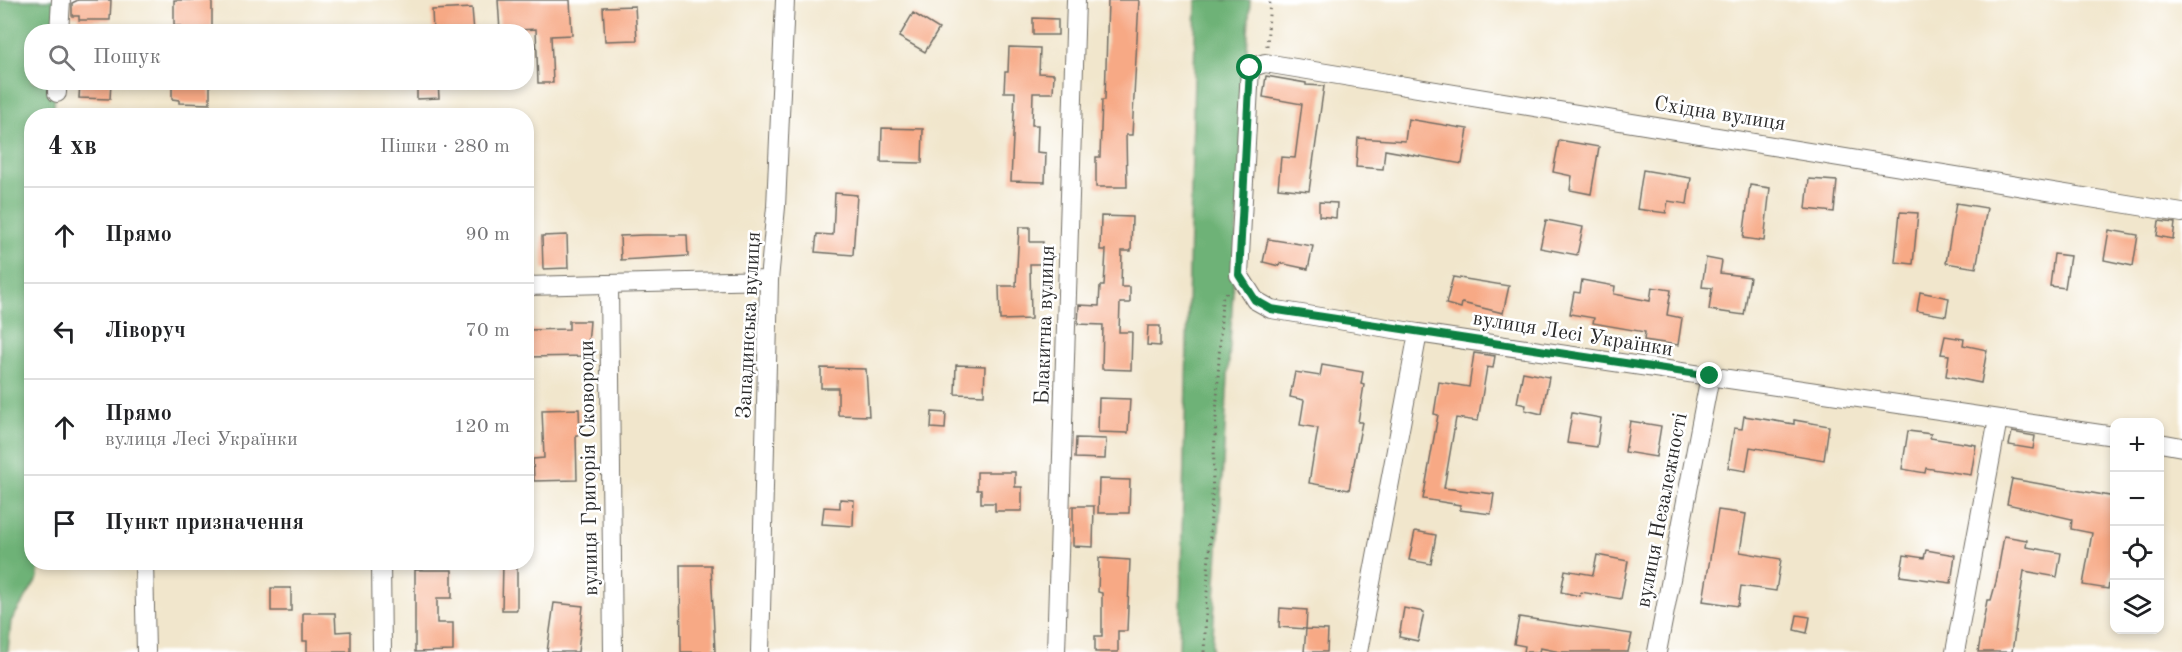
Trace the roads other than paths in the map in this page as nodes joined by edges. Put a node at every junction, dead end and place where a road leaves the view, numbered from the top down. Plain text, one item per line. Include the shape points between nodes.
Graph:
1 (61, 0) edge
2 (785, 0) edge
3 (1076, 0) edge
4 (60, 24) edge
5 (2182, 213) edge
6 (1239, 275) joint
7 (769, 280) junction
8 (609, 284) junction
9 (534, 286) edge
10 (1418, 333) junction
11 (1710, 376) junction
12 (1998, 419) junction
13 (2110, 435) edge
14 (2164, 444) edge
15 (2182, 447) edge
16 (144, 570) edge
17 (381, 570) edge
18 (146, 652) edge
19 (382, 652) edge
20 (613, 652) edge
21 (760, 652) edge
22 (1056, 652) edge
23 (1358, 652) edge
24 (1657, 652) edge
25 (1955, 652) edge

1 - 4 street
2 - 7 street, Западинська вулиця
3 - 22 street, Блакитна вулиця
5 - 6 street, Східна вулиця via 1258,65
6 - 10 street, вулиця Лесі Українки via 1255,300 1271,309
7 - 8 street
7 - 21 street, Западинська вулиця
8 - 9 street
8 - 20 street, вулиця Григорія Сковороди
10 - 11 street, вулиця Лесі Українки
10 - 23 street
11 - 12 street, вулиця Лесі Українки
11 - 24 street, вулиця Незалежності
12 - 13 street, вулиця Лесі Українки
12 - 25 street
14 - 15 street
16 - 18 street
17 - 19 street

